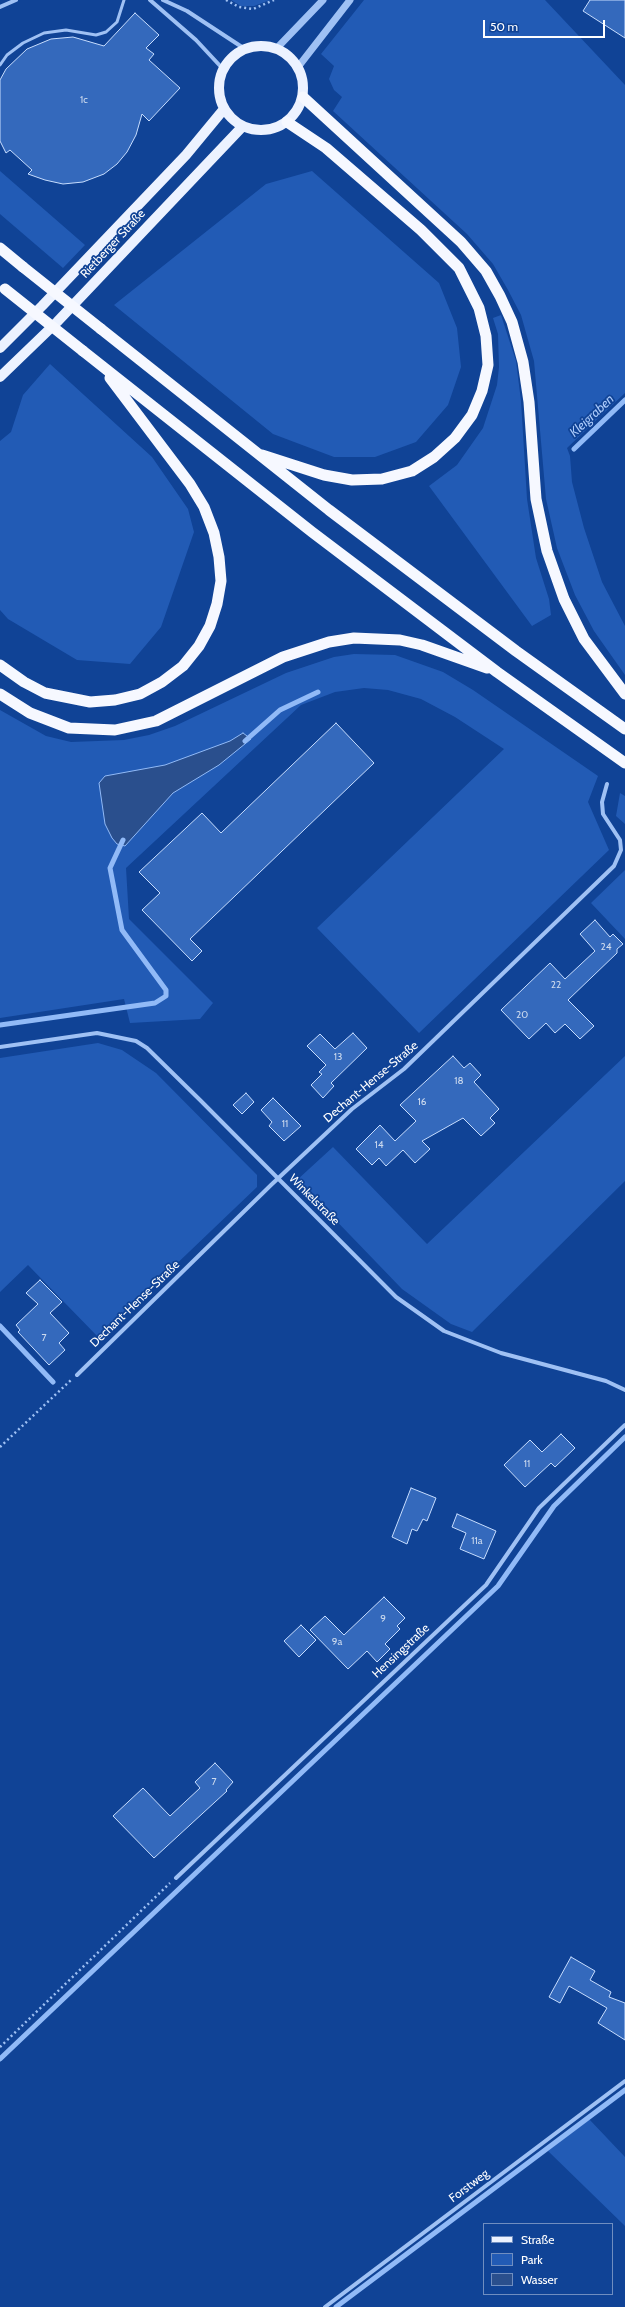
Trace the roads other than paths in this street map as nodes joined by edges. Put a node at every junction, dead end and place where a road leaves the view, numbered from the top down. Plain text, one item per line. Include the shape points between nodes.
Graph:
1 (16, 0) edge
2 (124, 0) edge
3 (150, 0) edge
4 (163, 0) edge
5 (323, 0) edge
6 (350, 0) edge
7 (0, 7) edge
8 (277, 48) junction
9 (245, 49) junction
10 (0, 65) edge
11 (298, 67) junction
12 (223, 69) junction
13 (303, 97) junction
14 (224, 109) junction
15 (287, 122) junction
16 (242, 126) junction
17 (0, 248) edge
18 (2, 287) edge
19 (0, 348) edge
20 (100, 365) junction
21 (0, 377) edge
22 (254, 452) junction
23 (0, 665) edge
24 (497, 672) junction
25 (0, 694) edge
26 (625, 694) edge
27 (625, 729) edge
28 (625, 763) edge
29 (607, 784) dead end
30 (0, 1047) edge
31 (278, 1178) junction
32 (77, 1374) road end
33 (625, 1390) edge
34 (625, 1425) edge
35 (176, 1878) road end
36 (625, 2081) edge
37 (325, 2307) edge

1 - 7 street
2 - 10 lane via 117,22 106,32 96,35 66,30 44,33 6,55
3 - 12 street via 196,40
4 - 9 street via 187,11
5 - 8 street
6 - 11 street
8 - 9 main road via 255,46
8 - 11 main road
9 - 12 main road via 232,57
11 - 13 main road via 302,76
12 - 14 main road via 219,82
13 - 15 main road via 297,111
13 - 26 highway via 460,242 486,271 500,296 512,322 523,362 529,402 536,499 547,552 564,599 584,639
14 - 16 main road
14 - 19 main road, Rietberger Straße via 186,155
15 - 16 main road via 273,129 257,130
15 - 22 highway via 326,148 421,230 459,268 480,308 486,336 488,365 482,392 472,415 455,438 434,457 412,471 382,479 352,480 324,475
16 - 21 main road, Rietberger Straße via 57,322
17 - 22 highway, bridge
18 - 20 highway, bridge
20 - 23 highway via 190,484 204,507 214,533 221,581 210,626 199,646 183,666 140,694 115,700 90,702 45,693
20 - 24 highway via 268,498
22 - 27 highway via 510,646
24 - 25 highway via 422,645 400,640 354,638 329,642 283,656 156,721 115,730 69,728 30,713
24 - 28 highway
29 - 31 street, Dechant-Hense-Straße via 602,802 603,814 620,840 621,850 614,866 404,1069 352,1109
30 - 31 street, Winkelstraße via 97,1033 136,1042 157,1058
31 - 32 street, Dechant-Hense-Straße
31 - 33 street, Winkelstraße via 396,1297 444,1331 501,1353 606,1381
34 - 35 street, Hensingstraße via 539,1508 486,1585
36 - 37 street, Forstweg

